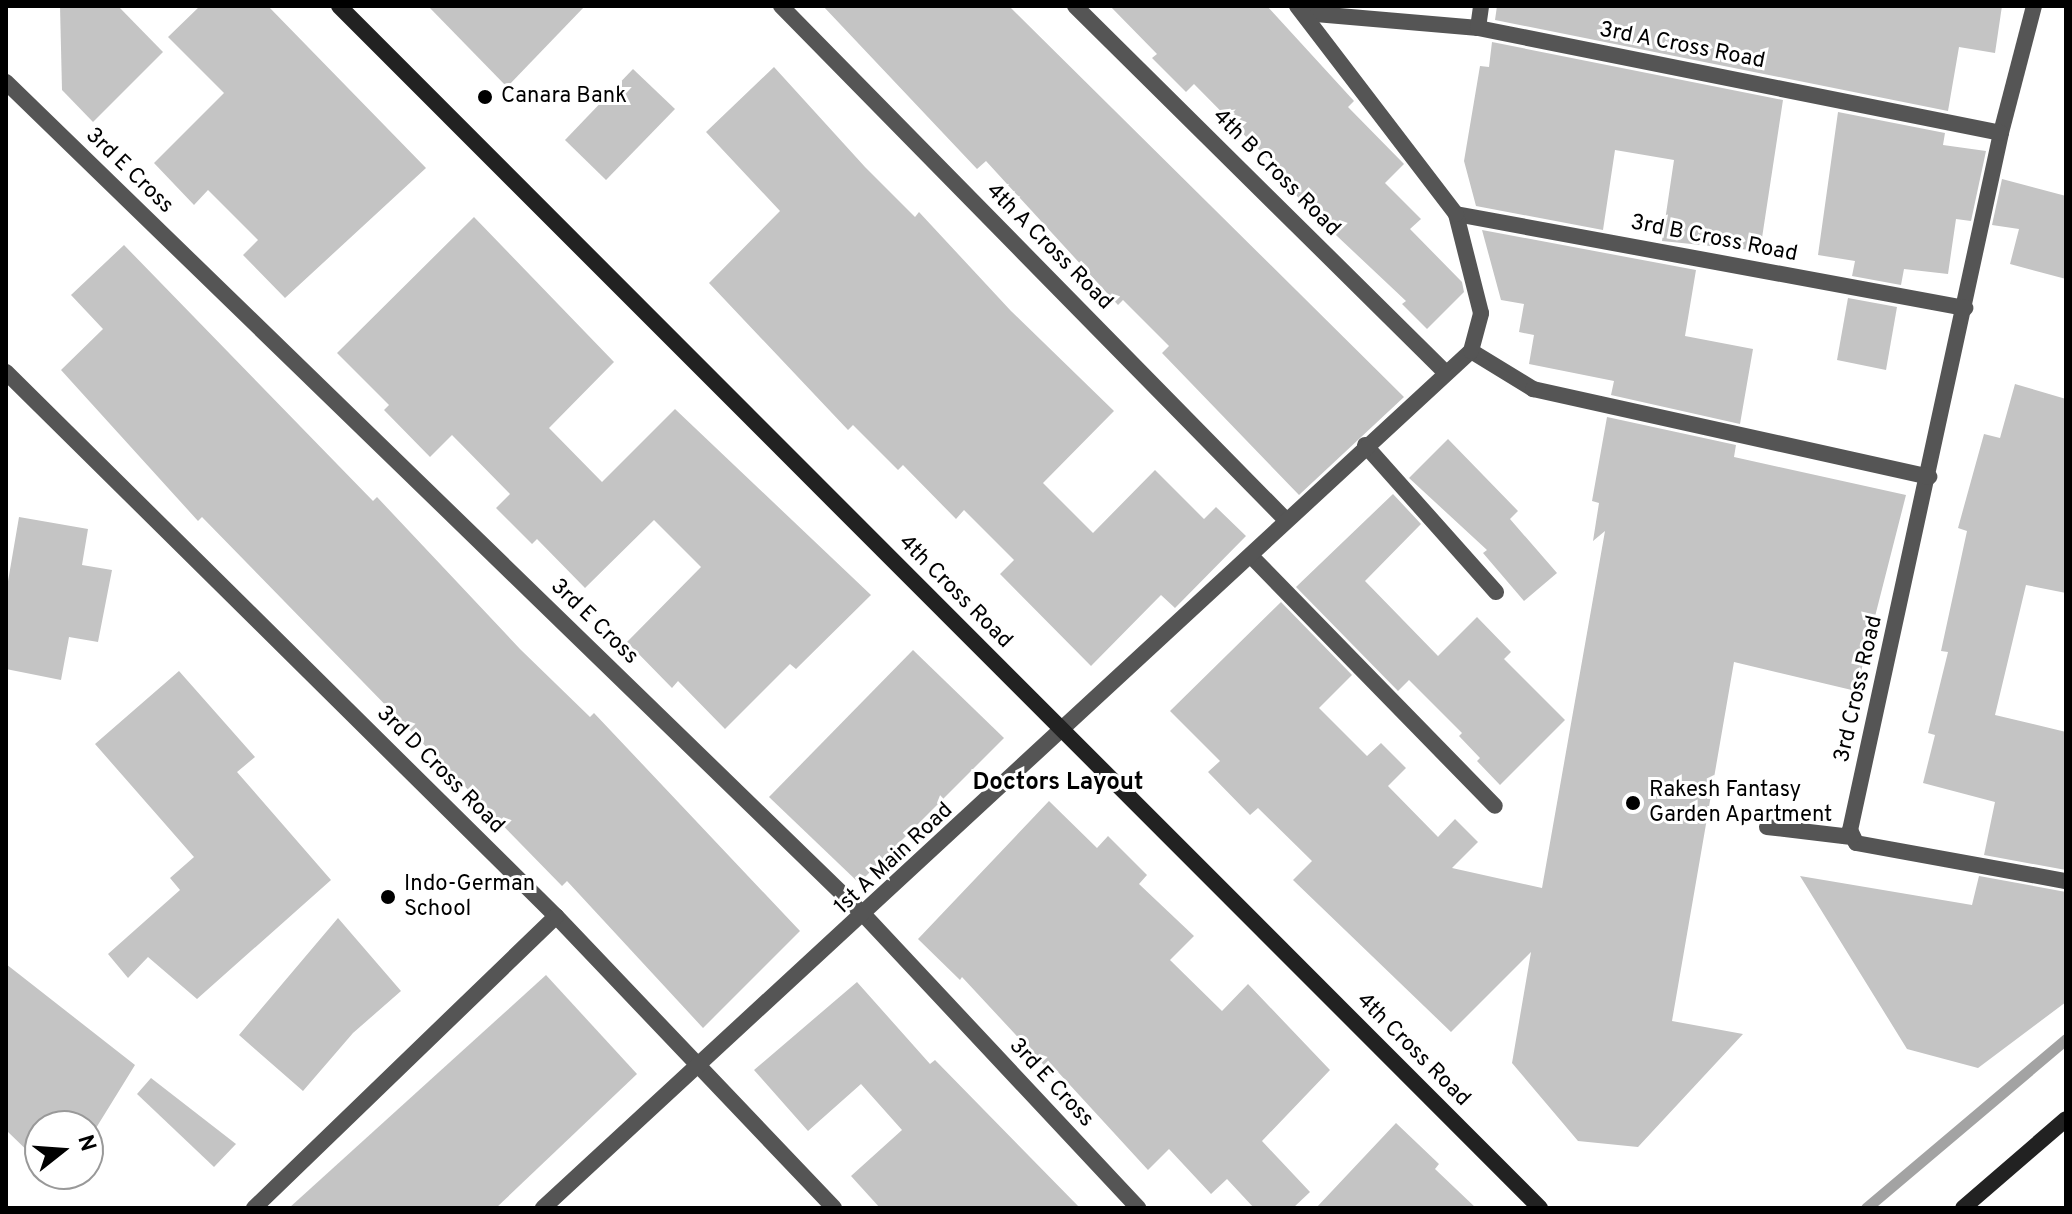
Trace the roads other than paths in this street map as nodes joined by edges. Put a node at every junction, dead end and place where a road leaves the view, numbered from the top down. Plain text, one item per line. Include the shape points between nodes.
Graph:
1 (339, 6) edge
2 (781, 6) edge
3 (1075, 6) edge
4 (1481, 6) edge
5 (2034, 6) edge
6 (1301, 9) edge
7 (1478, 28) junction
8 (6, 82) edge
9 (2001, 133) junction
10 (1456, 214) junction
11 (1965, 308) junction
12 (1471, 351) junction
13 (6, 372) edge
14 (1445, 372) junction
15 (1365, 445) junction
16 (1929, 477) junction
17 (1285, 519) junction
18 (1251, 556) junction
19 (1496, 592) dead end
20 (1063, 732) junction
21 (1495, 806) dead end
22 (1767, 827) dead end
23 (1851, 837) junction
24 (2066, 881) edge
25 (556, 916) junction
26 (865, 916) junction
27 (698, 1067) junction
28 (2066, 1119) edge
29 (553, 1205) edge
30 (254, 1208) edge
31 (834, 1208) edge
32 (1138, 1208) edge
33 (1540, 1208) edge
34 (1963, 1208) edge

1 - 20 street, 4th Cross Road
2 - 17 street, 4th A Cross Road
3 - 14 street, 4th B Cross Road
4 - 7 street
5 - 9 street, 3rd Cross Road
6 - 7 street, 3rd A Cross Road
6 - 10 street
7 - 9 street, 3rd A Cross Road
8 - 26 street, 3rd E Cross
9 - 11 street, 3rd Cross Road
10 - 11 street, 3rd B Cross Road
10 - 12 street via 1481,313
11 - 16 street, 3rd Cross Road
12 - 14 street, 1st A Main Road
12 - 16 street via 1533,389
13 - 25 street, 3rd D Cross Road
14 - 15 street, 1st A Main Road
15 - 17 street, 1st A Main Road
15 - 19 street
16 - 23 street, 3rd Cross Road
17 - 18 street, 1st A Main Road
18 - 20 street, 1st A Main Road
18 - 21 street
20 - 26 street, 1st A Main Road
20 - 33 street, 4th Cross Road
22 - 23 street
23 - 24 street via 1856,843
25 - 27 street, 3rd D Cross Road
25 - 30 street
26 - 27 street, 1st A Main Road
26 - 32 street, 3rd E Cross
27 - 29 street, 1st A Main Road
27 - 31 street, 3rd D Cross Road
28 - 34 street

